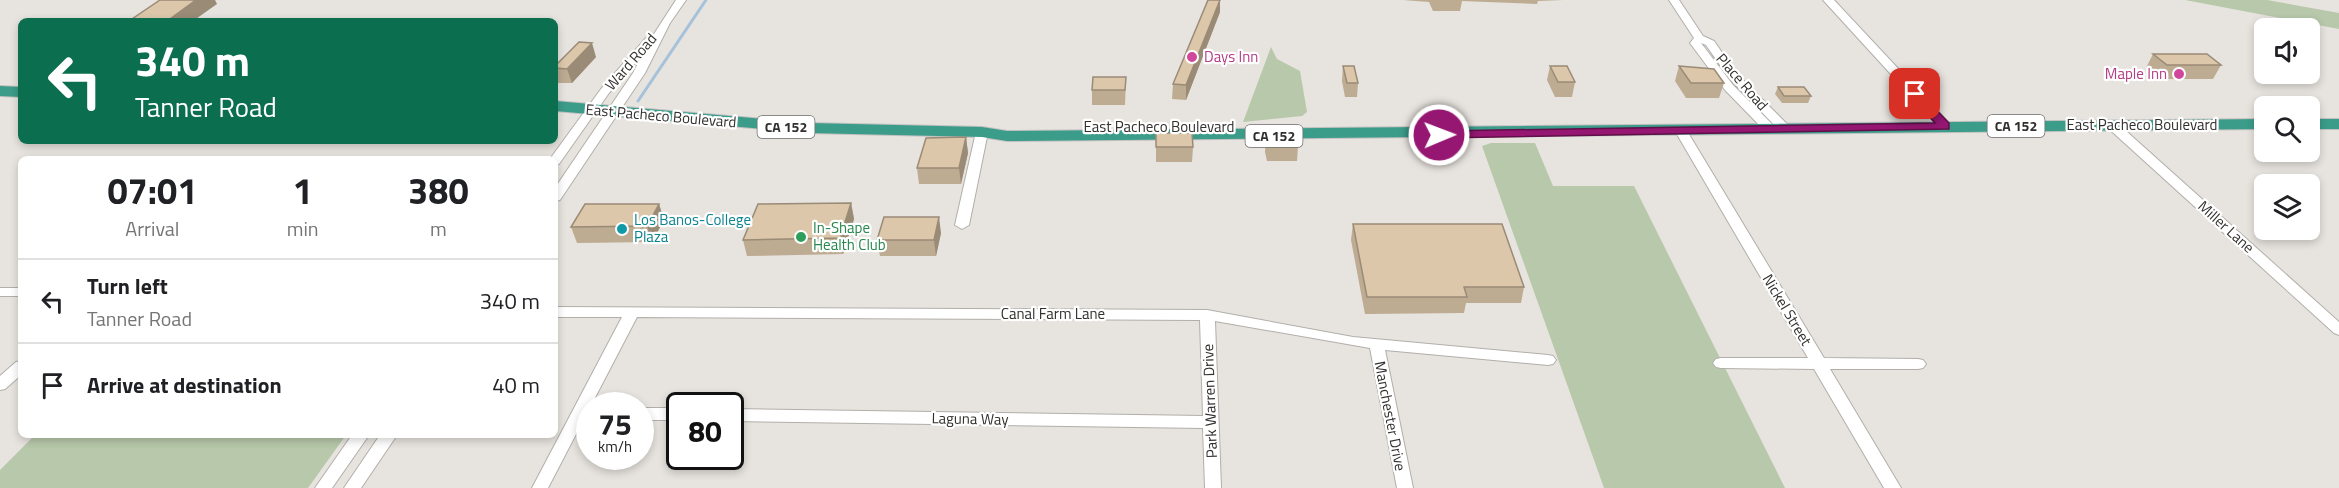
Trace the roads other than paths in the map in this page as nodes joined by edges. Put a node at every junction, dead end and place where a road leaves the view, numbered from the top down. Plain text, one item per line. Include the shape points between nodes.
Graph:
1 (681, 0) edge
2 (1674, 0) edge
3 (1828, 0) edge
4 (665, 23) junction
5 (0, 91) edge
6 (18, 92) edge
7 (558, 106) edge
8 (591, 109) junction
9 (614, 111) junction
10 (2254, 124) edge
11 (2320, 124) edge
12 (2339, 124) edge
13 (2112, 125) junction
14 (1945, 126) junction
15 (1776, 127) junction
16 (1681, 131) junction
17 (982, 132) junction
18 (558, 157) edge
19 (558, 192) edge
20 (962, 225) dead end
21 (0, 292) edge
22 (18, 292) edge
23 (558, 312) edge
24 (632, 312) junction
25 (1207, 315) junction
26 (2339, 330) edge
27 (1376, 343) junction
28 (1548, 360) dead end
29 (1721, 363) dead end
30 (1820, 364) junction
31 (1918, 364) dead end
32 (18, 369) edge
33 (0, 386) edge
34 (594, 392) edge
35 (744, 415) edge
36 (1210, 422) junction
37 (576, 427) edge
38 (359, 438) edge
39 (387, 438) edge
40 (323, 488) edge
41 (352, 488) edge
42 (540, 488) edge
43 (1213, 488) edge
44 (1405, 488) edge
45 (1893, 488) edge

1 - 4 street, Ward Road
2 - 15 street, Place Road via 1699,38 1695,43 1726,84 1748,110
3 - 14 street
4 - 8 street, Ward Road
4 - 9 street, Ward Road
5 - 6 highway
7 - 8 highway, East Pacheco Boulevard / CA 152
8 - 9 highway, East Pacheco Boulevard / CA 152
8 - 18 street, Ward Road
9 - 17 highway, East Pacheco Boulevard / CA 152 via 810,128
9 - 19 street, Ward Road
10 - 13 highway, East Pacheco Boulevard / CA 152
11 - 12 highway
13 - 14 highway, East Pacheco Boulevard / CA 152
13 - 26 street, Miller Lane
14 - 15 highway, East Pacheco Boulevard / CA 152
15 - 16 highway, East Pacheco Boulevard / CA 152
15 - 17 highway, East Pacheco Boulevard / CA 152 via 1737,122 1007,128
16 - 17 highway, East Pacheco Boulevard / CA 152 via 1259,136 1006,136
16 - 30 street, Nickel Street
17 - 20 street
21 - 22 street
23 - 24 street, Canal Farm Lane
24 - 25 street, Canal Farm Lane
24 - 34 street
25 - 27 street, Canal Farm Lane via 1248,320 1315,337
25 - 36 street, Park Warren Drive
27 - 28 street, Canal Farm Lane
27 - 44 street, Manchester Drive
29 - 30 street
30 - 31 street
30 - 45 street, Nickel Street
32 - 33 street
35 - 36 street, Laguna Way
36 - 43 street, Park Warren Drive
37 - 42 street
38 - 40 street
39 - 41 street

